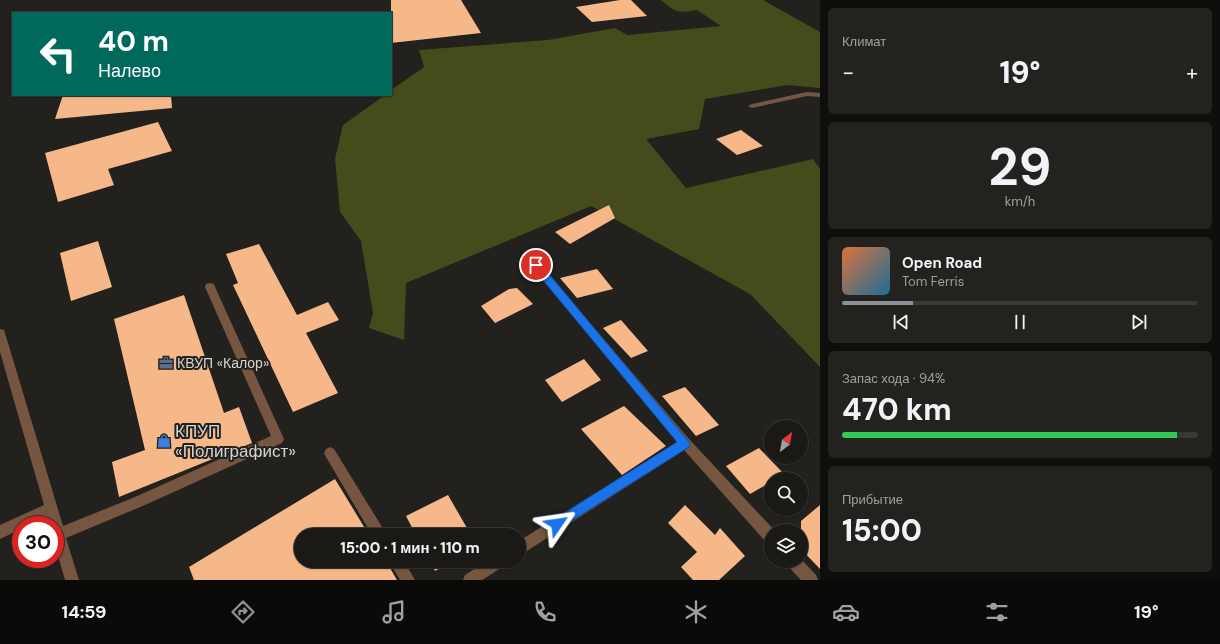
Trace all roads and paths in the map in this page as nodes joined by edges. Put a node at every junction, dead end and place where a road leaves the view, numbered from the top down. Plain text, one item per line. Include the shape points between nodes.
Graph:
1 (820, 95) edge
2 (752, 106) dead end
3 (536, 265) dead end
4 (210, 286) dead end
5 (0, 333) edge
6 (685, 443) junction
7 (330, 453) dead end
8 (51, 508) junction
9 (53, 516) edge
10 (376, 528) edge
11 (764, 529) edge
12 (0, 532) edge
13 (64, 532) edge
14 (526, 545) edge
15 (64, 552) edge
16 (400, 568) edge
17 (489, 568) edge
18 (800, 568) edge
19 (72, 580) edge
20 (408, 580) edge
21 (470, 580) edge
22 (811, 580) edge

1 - 2 street via 807,94
3 - 6 street
4 - 13 street via 278,439
5 - 8 street
6 - 11 street
6 - 14 street
7 - 10 street
8 - 9 street
8 - 12 street
15 - 19 street
16 - 20 street
17 - 21 street
18 - 22 street

